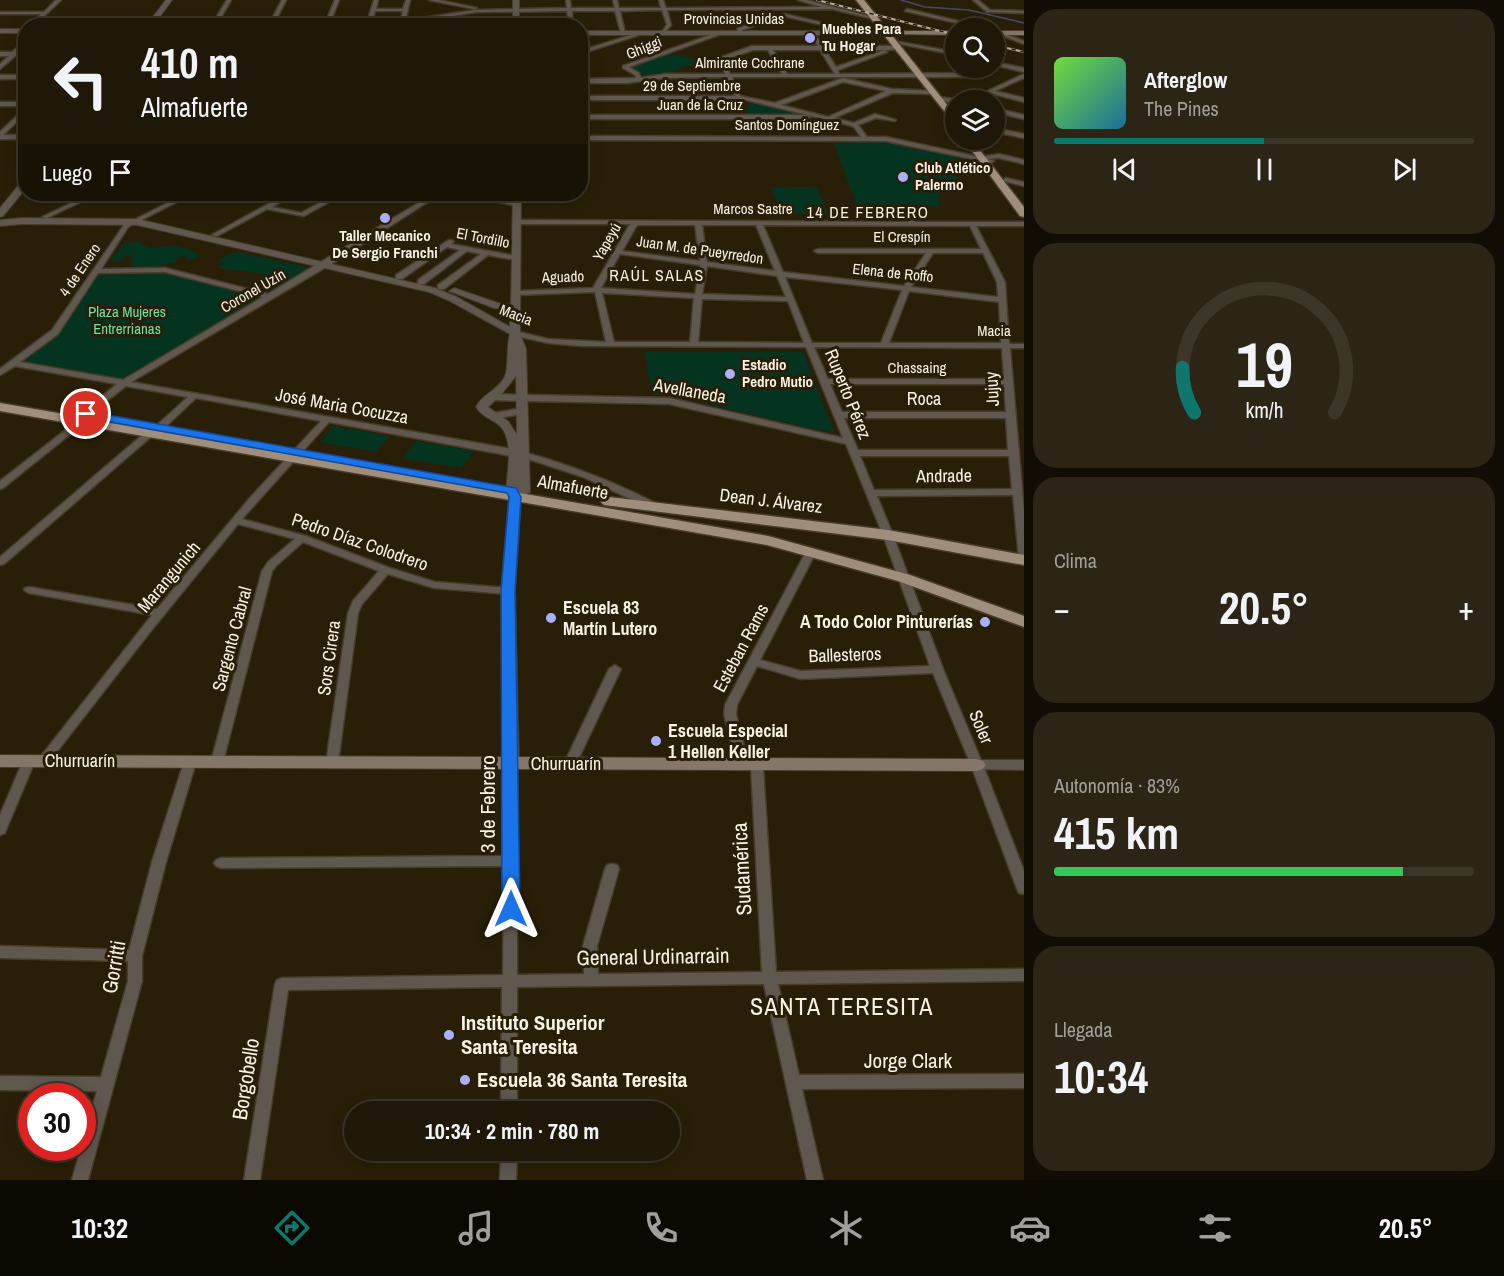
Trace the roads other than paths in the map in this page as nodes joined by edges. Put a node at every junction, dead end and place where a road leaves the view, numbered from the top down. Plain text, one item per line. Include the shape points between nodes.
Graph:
1 (59, 0) edge
2 (169, 0) edge
3 (229, 0) edge
4 (284, 0) edge
5 (337, 0) edge
6 (376, 0) edge
7 (408, 0) edge
8 (431, 0) edge
9 (516, 0) edge
10 (568, 0) edge
11 (615, 0) edge
12 (661, 0) edge
13 (709, 0) edge
14 (757, 0) edge
15 (800, 0) edge
16 (860, 0) edge
17 (866, 0) edge
18 (975, 0) edge
19 (446, 1) edge
20 (831, 8) junction
21 (569, 9) junction
22 (617, 9) junction
23 (664, 9) junction
24 (713, 9) junction
25 (762, 9) junction
26 (373, 10) junction
27 (405, 10) junction
28 (516, 10) junction
29 (907, 10) dead end
30 (480, 11) junction
31 (1024, 12) edge
32 (0, 13) edge
33 (45, 13) junction
34 (716, 15) dead end
35 (434, 17) junction
36 (40, 18) edge
37 (155, 18) edge
38 (218, 18) edge
39 (274, 18) edge
40 (329, 18) edge
41 (370, 18) edge
42 (403, 18) edge
43 (427, 18) edge
44 (479, 18) edge
45 (516, 18) edge
46 (570, 18) edge
47 (874, 18) junction
48 (945, 19) edge
49 (18, 32) edge
50 (722, 32) junction
51 (739, 32) junction
52 (812, 32) junction
53 (1005, 32) edge
54 (2, 33) edge
55 (588, 33) edge
56 (623, 33) junction
57 (643, 33) junction
58 (663, 33) junction
59 (858, 33) junction
60 (891, 33) junction
61 (945, 33) edge
62 (1024, 33) edge
63 (1005, 35) edge
64 (1024, 43) edge
65 (897, 46) junction
66 (770, 48) junction
67 (821, 48) junction
68 (18, 49) edge
69 (588, 50) edge
70 (945, 52) edge
71 (0, 54) edge
72 (13, 54) junction
73 (18, 54) edge
74 (1005, 66) edge
75 (0, 67) edge
76 (1024, 70) edge
77 (728, 75) junction
78 (785, 75) junction
79 (839, 75) junction
80 (923, 75) junction
81 (945, 75) edge
82 (1024, 76) edge
83 (0, 77) edge
84 (18, 77) edge
85 (639, 80) junction
86 (588, 81) edge
87 (994, 90) edge
88 (892, 91) junction
89 (1005, 96) edge
90 (588, 98) edge
91 (738, 98) junction
92 (755, 100) junction
93 (1024, 100) edge
94 (945, 101) edge
95 (945, 101) edge
96 (945, 103) edge
97 (0, 104) edge
98 (18, 104) edge
99 (776, 105) junction
100 (1005, 113) edge
101 (819, 116) junction
102 (18, 117) edge
103 (588, 117) edge
104 (744, 117) junction
105 (1024, 117) edge
106 (828, 118) junction
107 (893, 120) dead end
108 (854, 125) junction
109 (754, 132) dead end
110 (1005, 132) edge
111 (0, 136) edge
112 (1024, 136) edge
113 (18, 137) edge
114 (588, 138) edge
115 (865, 138) junction
116 (759, 139) junction
117 (978, 150) edge
118 (981, 150) edge
119 (986, 158) junction
120 (1024, 162) edge
121 (1006, 180) junction
122 (1024, 184) edge
123 (18, 197) edge
124 (79, 201) edge
125 (175, 201) edge
126 (277, 201) edge
127 (327, 201) edge
128 (426, 201) edge
129 (502, 201) edge
130 (517, 204) joint
131 (1024, 204) edge
132 (265, 207) junction
133 (903, 207) dead end
134 (1024, 214) edge
135 (45, 217) junction
136 (6, 219) edge
137 (136, 220) junction
138 (517, 222) junction
139 (634, 222) junction
140 (698, 222) junction
141 (759, 223) junction
142 (913, 223) junction
143 (972, 224) junction
144 (1024, 224) edge
145 (0, 231) edge
146 (215, 235) junction
147 (453, 240) dead end
148 (446, 245) junction
149 (465, 249) junction
150 (818, 250) dead end
151 (931, 251) junction
152 (986, 251) junction
153 (617, 252) junction
154 (485, 254) junction
155 (516, 258) junction
156 (327, 263) junction
157 (704, 263) junction
158 (96, 270) junction
159 (780, 274) junction
160 (399, 277) junction
161 (421, 282) junction
162 (441, 287) junction
163 (907, 288) junction
164 (596, 290) junction
165 (516, 292) junction
166 (270, 297) junction
167 (698, 297) junction
168 (790, 299) junction
169 (1003, 300) junction
170 (515, 308) junction
171 (501, 328) junction
172 (514, 333) junction
173 (611, 345) junction
174 (694, 345) junction
175 (811, 346) junction
176 (884, 346) junction
177 (1006, 346) junction
178 (1024, 346) edge
179 (12, 363) junction
180 (0, 373) edge
181 (1008, 381) junction
182 (825, 382) junction
183 (123, 383) junction
184 (193, 397) junction
185 (491, 397) junction
186 (0, 399) edge
187 (522, 399) junction
188 (0, 407) edge
189 (523, 411) junction
190 (838, 415) junction
191 (1010, 415) junction
192 (494, 416) junction
193 (83, 418) junction
194 (326, 420) junction
195 (155, 430) junction
196 (849, 442) junction
197 (518, 453) junction
198 (854, 453) junction
199 (1013, 453) junction
200 (292, 455) junction
201 (2, 482) edge
202 (1017, 492) junction
203 (517, 493) junction
204 (871, 494) junction
205 (657, 508) junction
206 (237, 521) junction
207 (888, 535) junction
208 (302, 538) junction
209 (811, 552) junction
210 (1024, 559) edge
211 (0, 562) edge
212 (386, 570) junction
213 (904, 578) junction
214 (29, 590) dead end
215 (508, 591) junction
216 (159, 613) junction
217 (1024, 622) edge
218 (756, 662) junction
219 (615, 669) dead end
220 (937, 669) junction
221 (0, 761) edge
222 (37, 761) junction
223 (190, 762) junction
224 (217, 762) junction
225 (332, 762) junction
226 (511, 764) junction
227 (570, 764) junction
228 (977, 765) junction
229 (1024, 765) edge
230 (750, 766) junction
231 (0, 830) edge
232 (511, 861) junction
233 (221, 862) dead end
234 (612, 869) dead end
235 (1024, 889) edge
236 (0, 952) edge
237 (135, 956) junction
238 (1024, 975) edge
239 (769, 976) junction
240 (591, 979) junction
241 (512, 981) junction
242 (282, 984) joint
243 (1024, 1081) edge
244 (793, 1082) junction
245 (0, 1083) edge
246 (105, 1084) junction
247 (509, 1101) edge
248 (509, 1161) edge
249 (80, 1180) edge
250 (252, 1180) edge
251 (508, 1180) edge
252 (815, 1180) edge

1 - 33 street
2 - 37 street
3 - 38 street
4 - 39 street
5 - 40 street
6 - 26 street
7 - 27 street
8 - 19 street
9 - 28 street
10 - 21 street
11 - 22 street
12 - 23 street
13 - 24 street
14 - 25 street
15 - 20 street
16 - 47 main road
17 - 60 main road
18 - 31 street via 992,12
19 - 30 street
19 - 35 street
20 - 25 street
20 - 47 street
21 - 22 street
21 - 28 street
21 - 46 street
22 - 23 street
22 - 56 street
23 - 24 street
23 - 58 street via 669,25
24 - 25 street
24 - 34 street
26 - 27 street
26 - 41 street
27 - 42 street
28 - 30 street
28 - 45 street
29 - 48 street
30 - 35 street
30 - 44 street
32 - 33 street
33 - 36 street
35 - 43 street
47 - 60 main road
49 - 54 street
50 - 51 street, Provincias Unidas
50 - 58 street, Provincias Unidas
50 - 85 street, Ghiggi via 625,67 637,74
51 - 52 street, Provincias Unidas
51 - 59 street via 784,15
52 - 59 street, Provincias Unidas
52 - 67 street
53 - 62 main road
55 - 56 street, Provincias Unidas
56 - 57 street, Provincias Unidas
57 - 58 street, Provincias Unidas
57 - 69 street
59 - 60 street, Provincias Unidas
60 - 61 main road
60 - 65 main road
63 - 64 street
65 - 67 street
65 - 70 street
65 - 79 street
65 - 80 main road
66 - 67 street
66 - 77 street via 749,48 721,58
66 - 78 street
67 - 79 street
68 - 72 street
71 - 72 street
72 - 73 street
72 - 75 street
74 - 76 street
77 - 78 street, Almirante Cochrane
77 - 85 street, Almirante Cochrane
77 - 91 street
78 - 79 street, Almirante Cochrane
79 - 80 street, Almirante Cochrane
79 - 88 street
79 - 99 street
80 - 81 street, Almirante Cochrane
80 - 94 main road
80 - 95 main road
82 - 87 street
83 - 84 street
85 - 86 street, Almirante Cochrane
88 - 96 street
88 - 106 street
89 - 93 street
90 - 91 street, 29 de Septiembre
91 - 92 street, 29 de Septiembre
92 - 99 street, 29 de Septiembre
92 - 104 street via 741,106
97 - 98 street
99 - 101 street, 29 de Septiembre
100 - 105 street
101 - 104 street, Juan de la Cruz
101 - 106 street, 29 de Septiembre
102 - 111 street
103 - 104 street, Juan de la Cruz
106 - 108 street, 29 de Septiembre
107 - 108 street via 875,116
108 - 115 street
109 - 116 street
110 - 112 street
111 - 113 street
114 - 116 street, Santos Domínguez
115 - 116 street, Santos Domínguez
115 - 119 street, Santos Domínguez via 896,140
117 - 119 main road
118 - 119 main road
119 - 120 street, Santos Domínguez
119 - 121 main road
119 - 134 main road
121 - 122 street
121 - 131 main road
123 - 136 street
124 - 135 street
125 - 137 street, 4 de Enero
126 - 132 street
127 - 132 street via 302,215
128 - 156 street, Coronel Uzín
129 - 130 street
130 - 138 street
132 - 146 street
133 - 142 street
135 - 136 street, Macia
135 - 137 street, Macia
136 - 137 street, Macia
136 - 145 street
137 - 146 street, Macia
137 - 156 street, Macia
137 - 158 street, 4 de Enero via 126,226
138 - 139 street, Marcos Sastre
138 - 155 street
139 - 140 street, Marcos Sastre
139 - 153 street, Yapeyú
140 - 141 street, Marcos Sastre
140 - 157 street
141 - 142 street, Marcos Sastre
141 - 159 street, Ruperto Pérez
142 - 143 street, Marcos Sastre
143 - 144 street, Marcos Sastre
143 - 152 street, Jujuy
146 - 156 street, Macia
147 - 148 street
148 - 149 street, El Tordillo
148 - 160 street
149 - 154 street, El Tordillo
149 - 161 street
150 - 151 street, El Crespín
151 - 152 street, El Crespín
151 - 163 street
152 - 169 street, Jujuy via 1001,282
153 - 157 street, Juan M. de Pueyrredon
153 - 164 street, Yapeyú
154 - 155 street, El Tordillo
154 - 162 street
155 - 165 street
156 - 160 street, Macia
156 - 166 street, Coronel Uzín
156 - 171 street, Macia via 440,293
157 - 159 street, Juan M. de Pueyrredon
157 - 167 street
158 - 166 street via 165,270
158 - 179 street, 4 de Enero via 55,332
159 - 163 street, Elena de Roffo
159 - 168 street, Ruperto Pérez
160 - 161 street, Macia
161 - 162 street, Macia
162 - 170 street, Macia via 496,306
163 - 169 street, Elena de Roffo
163 - 176 street
164 - 165 street, Aguado
164 - 167 street, Aguado
164 - 173 street, Yapeyú
165 - 170 street
166 - 183 street, Coronel Uzín
167 - 168 street, Aguado
167 - 174 street
168 - 175 street, Ruperto Pérez
169 - 177 street, Jujuy
170 - 171 street via 503,315
170 - 172 street
171 - 172 street, Macia
172 - 173 street, Macia via 561,343
172 - 185 street via 511,376
172 - 187 street via 521,349
173 - 174 street, Macia
174 - 175 street, Macia
175 - 176 street, Macia
175 - 182 street, Ruperto Pérez
176 - 177 street, Macia
177 - 178 street, Macia
177 - 181 street, Jujuy
179 - 180 street, 4 de Enero
179 - 183 street, José Maria Cocuzza
181 - 182 street, Chassaing
181 - 191 street, Jujuy
182 - 190 street, Ruperto Pérez
183 - 184 street, José Maria Cocuzza
183 - 193 street, Coronel Uzín
184 - 194 street, José Maria Cocuzza
184 - 195 street
185 - 187 street, Avellaneda
185 - 192 street via 482,407
186 - 193 main road, Almafuerte
187 - 189 street
187 - 196 street, Avellaneda via 669,401
188 - 193 main road, Almafuerte
189 - 192 street
189 - 197 street
190 - 191 street, Roca
190 - 196 street, Ruperto Pérez
191 - 199 street, Jujuy
192 - 197 street via 511,431
193 - 195 main road, Almafuerte
193 - 201 street, Coronel Uzín
194 - 197 street, José Maria Cocuzza
194 - 200 street, Marangunich
195 - 200 main road, Almafuerte
195 - 211 street
196 - 198 street, Ruperto Pérez
197 - 203 street, 3 de Febrero
197 - 205 street, José Maria Cocuzza via 629,493
198 - 199 street
198 - 204 street, Ruperto Pérez
199 - 202 street, Jujuy
200 - 203 main road, Almafuerte
200 - 206 street, Marangunich
202 - 204 street, Andrade
202 - 210 street, Jujuy
203 - 205 main road, Dean J. Álvarez
203 - 209 main road, Almafuerte
203 - 215 street, 3 de Febrero
204 - 207 street, Ruperto Pérez
205 - 207 main road, Dean J. Álvarez
206 - 208 street, Pedro Díaz Colodrero
206 - 216 street, Marangunich
207 - 210 main road, Dean J. Álvarez
207 - 213 street, Ruperto Pérez
208 - 212 street, Pedro Díaz Colodrero
208 - 224 street, Sargento Cabral via 267,571
209 - 213 main road, Almafuerte
209 - 218 street, Esteban Rams
212 - 215 street, Pedro Díaz Colodrero via 434,585
212 - 225 street, Sors Cirera via 353,613
213 - 217 main road, Almafuerte
213 - 220 street, Soler
214 - 216 street
215 - 226 street, 3 de Febrero
216 - 222 street, Marangunich
218 - 220 street, Ballesteros via 801,675
218 - 230 street, Esteban Rams via 729,714
219 - 227 street
220 - 228 street, Soler
221 - 222 main road, Churruarín
222 - 223 main road, Churruarín
222 - 231 street, Marangunich
223 - 224 main road, Churruarín
223 - 237 street, Gorritti
224 - 225 main road, Churruarín
225 - 226 main road, Churruarín
226 - 227 main road, Churruarín
226 - 232 street, 3 de Febrero
227 - 230 main road, Churruarín
228 - 229 street, Churruarín
228 - 230 main road, Churruarín
228 - 235 street, Soler
230 - 239 street, Sudamérica
232 - 233 street
232 - 241 street, 3 de Febrero
234 - 240 street via 591,946
236 - 237 street
237 - 246 street, Gorritti via 135,981
238 - 239 street, General Urdinarrain
239 - 240 street, General Urdinarrain
239 - 244 street, Sudamérica
240 - 241 street, General Urdinarrain
241 - 242 street, General Urdinarrain
241 - 247 street, 3 de Febrero
242 - 250 street, Borgobello
243 - 244 street, Jorge Clark
244 - 252 street, Sudamérica
245 - 246 street
246 - 249 street, Gorritti
248 - 251 street

